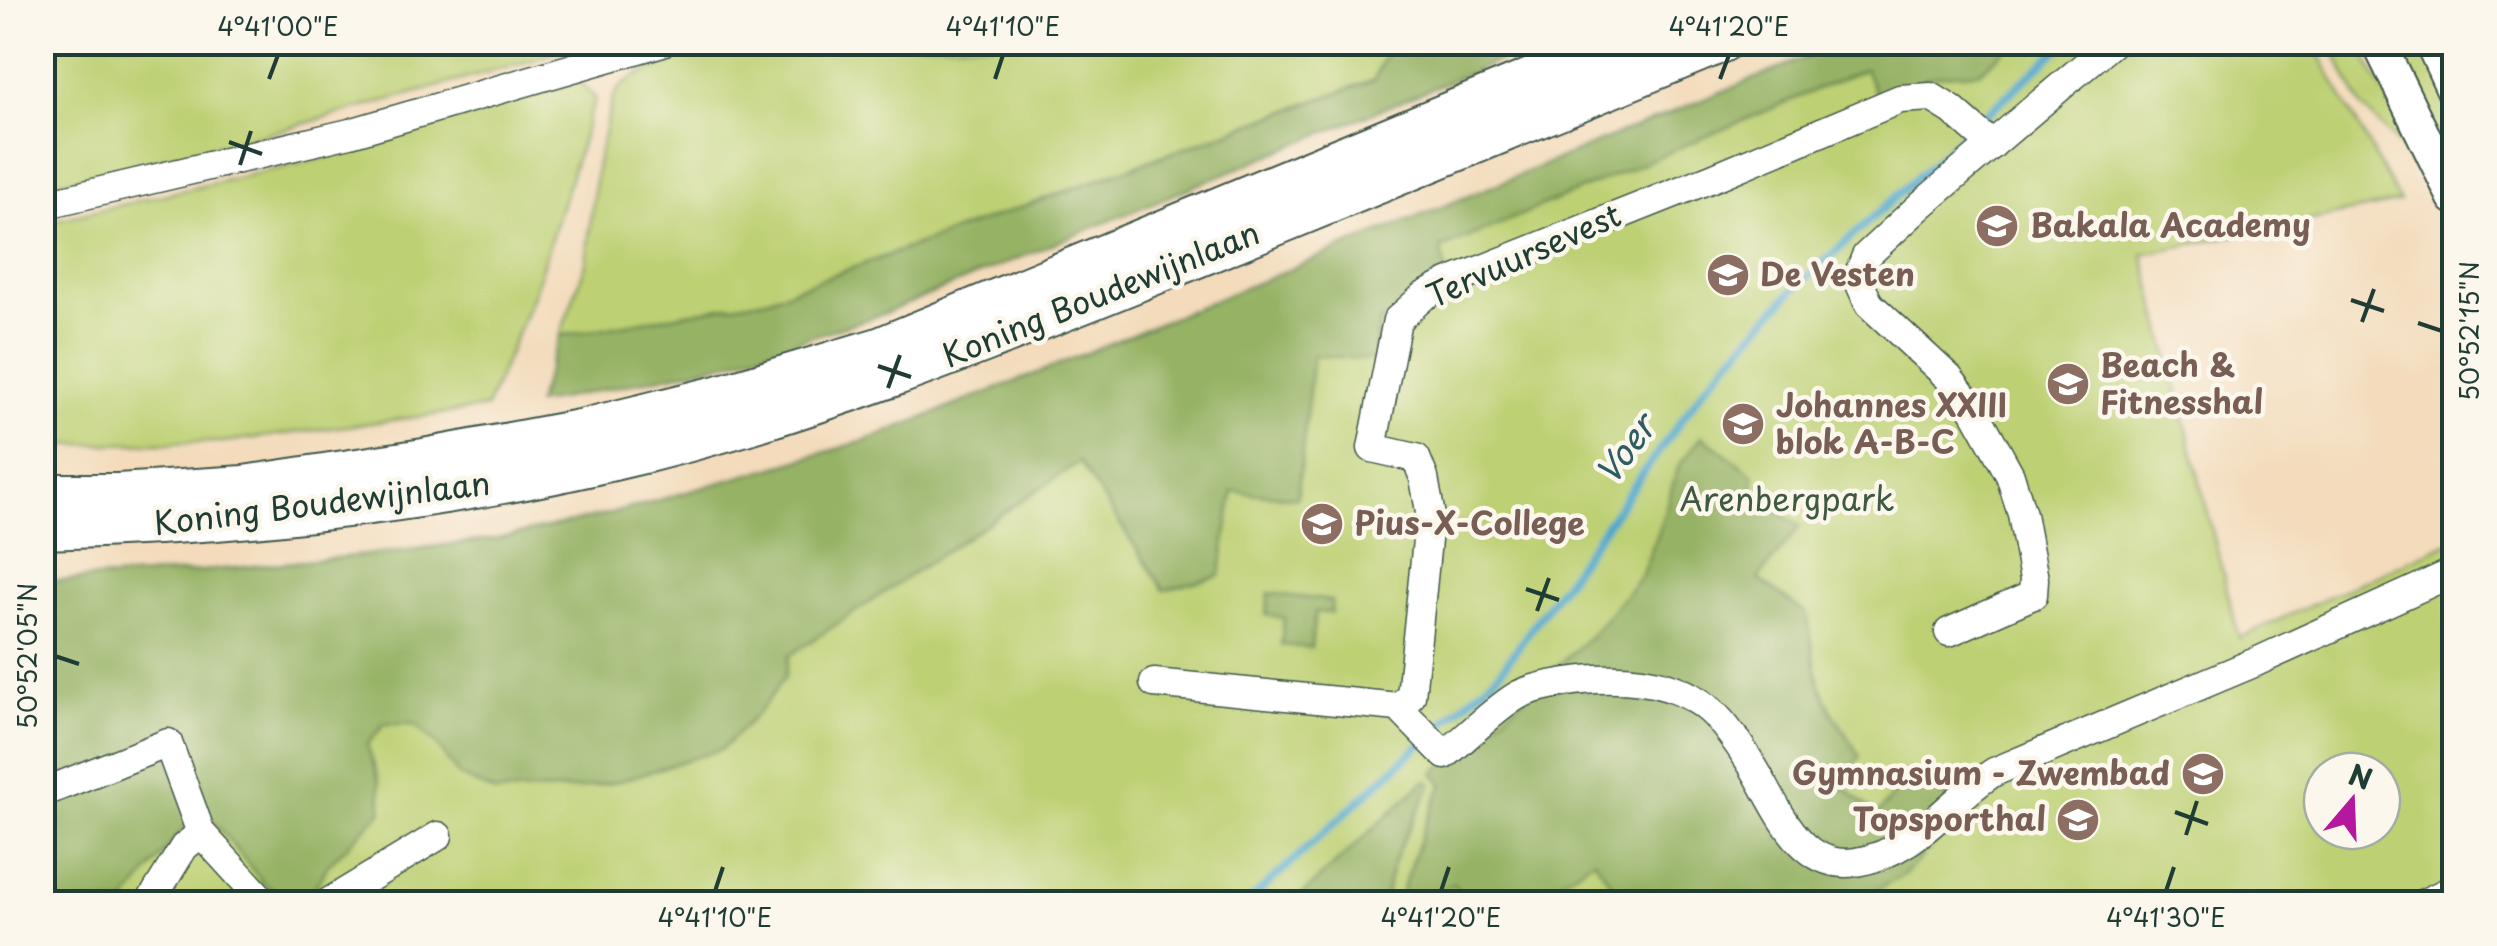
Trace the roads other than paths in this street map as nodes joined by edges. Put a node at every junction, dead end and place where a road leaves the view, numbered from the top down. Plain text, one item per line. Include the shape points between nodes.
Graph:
1 (662, 42) edge
2 (1620, 42) edge
3 (1722, 42) edge
4 (2114, 42) edge
5 (2431, 42) edge
6 (2377, 45) edge
7 (626, 48) edge
8 (2454, 92) edge
9 (1986, 140) junction
10 (2454, 198) edge
11 (42, 205) edge
12 (42, 494) edge
13 (42, 529) edge
14 (2443, 577) edge
15 (1949, 632) dead end
16 (1154, 683) dead end
17 (1405, 714) junction
18 (42, 793) edge
19 (201, 833) junction
20 (438, 836) dead end
21 (2454, 889) edge
22 (149, 904) edge
23 (266, 904) edge
24 (326, 904) edge
25 (2422, 904) edge

1 - 7 street
2 - 12 highway, Koning Boudewijnlaan via 879,348 718,396 560,433 244,486
3 - 13 highway, Koning Boudewijnlaan via 964,352 712,434 479,489 234,520
4 - 9 street
5 - 8 main road
6 - 10 main road
7 - 11 street via 350,133
9 - 15 street via 1866,256 1860,271 1869,304 1974,410 2010,476 2022,514 2034,595
9 - 17 street, Tervuursevest via 1931,96 1900,98 1448,283 1398,320 1372,448 1416,458 1430,511
14 - 17 street via 1994,772 1910,842 1853,864 1833,861 1798,840 1728,730 1686,694 1664,686 1635,679 1574,680 1518,694 1445,755
16 - 17 street
18 - 19 street via 168,744
19 - 22 street via 184,847
19 - 23 street
20 - 24 street
21 - 25 street

